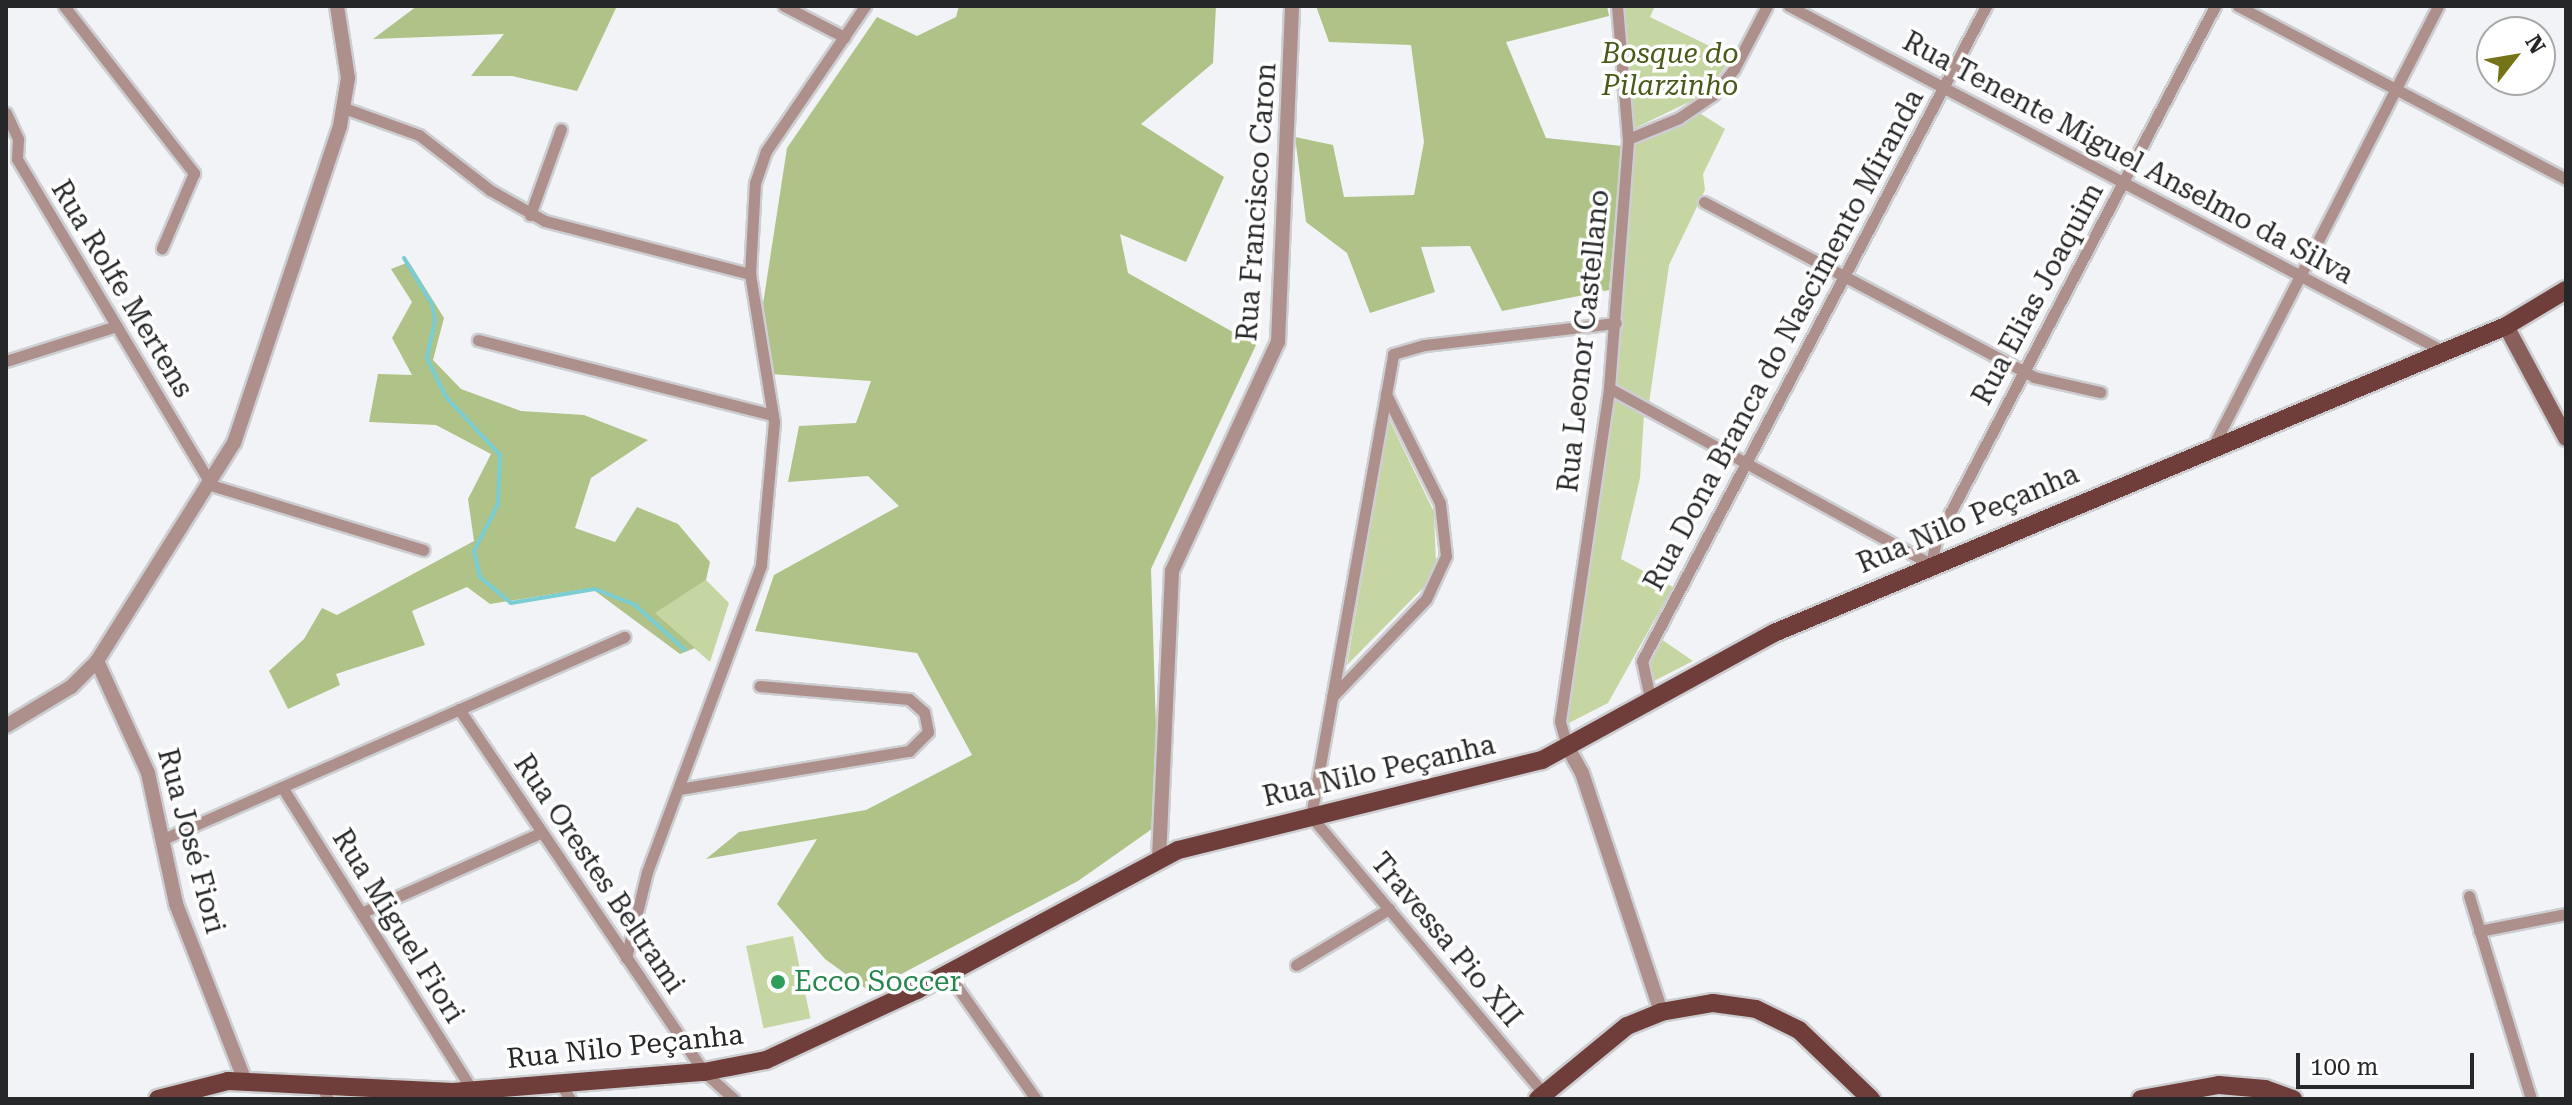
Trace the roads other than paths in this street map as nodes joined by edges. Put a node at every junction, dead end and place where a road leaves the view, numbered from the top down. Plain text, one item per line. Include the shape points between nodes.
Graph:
1 (64, 6) edge
2 (337, 6) edge
3 (784, 6) edge
4 (865, 6) edge
5 (1292, 6) edge
6 (1617, 6) edge
7 (1767, 6) edge
8 (1789, 6) edge
9 (1986, 6) edge
10 (2215, 6) edge
11 (2238, 6) edge
12 (2438, 6) edge
13 (844, 37) junction
14 (1944, 87) junction
15 (2395, 89) junction
16 (344, 108) junction
17 (6, 113) edge
18 (561, 129) dead end
19 (1628, 139) junction
20 (6, 143) edge
21 (17, 159) junction
22 (2566, 179) edge
23 (2123, 182) junction
24 (1704, 202) dead end
25 (530, 215) junction
26 (162, 248) dead end
27 (750, 274) junction
28 (1845, 275) junction
29 (2300, 276) junction
30 (2566, 290) edge
31 (1616, 323) junction
32 (117, 326) junction
33 (2506, 326) junction
34 (478, 340) dead end
35 (2445, 352) junction
36 (6, 361) edge
37 (2025, 369) junction
38 (1609, 388) junction
39 (2100, 392) dead end
40 (1386, 393) junction
41 (773, 415) junction
42 (2566, 438) edge
43 (2211, 448) junction
44 (1745, 465) junction
45 (211, 485) junction
46 (423, 550) dead end
47 (1931, 564) junction
48 (624, 637) dead end
49 (97, 661) junction
50 (760, 686) dead end
51 (1332, 698) junction
52 (1650, 698) junction
53 (459, 709) junction
54 (6, 726) edge
55 (1567, 746) junction
56 (282, 787) junction
57 (679, 789) junction
58 (1311, 816) junction
59 (542, 832) junction
60 (161, 840) junction
61 (1159, 858) junction
62 (2469, 896) dead end
63 (1389, 909) junction
64 (361, 913) junction
65 (2566, 914) edge
66 (2479, 931) junction
67 (626, 958) junction
68 (1296, 965) dead end
69 (948, 974) junction
70 (1661, 1012) junction
71 (704, 1072) junction
72 (245, 1081) junction
73 (473, 1091) junction
74 (565, 1091) edge
75 (325, 1094) edge
76 (1541, 1096) edge
77 (158, 1099) edge
78 (734, 1099) edge
79 (1036, 1099) edge
80 (1871, 1099) edge
81 (2141, 1099) edge
82 (2293, 1099) edge
83 (2531, 1099) edge

1 - 26 street via 194,173
2 - 16 street via 347,64
3 - 13 street
4 - 13 street
5 - 61 street, Rua Francisco Caron via 1279,333 1271,365 1172,571
6 - 19 street, Rua Leonor Castellano
7 - 19 street via 1734,69 1713,95 1679,118
8 - 14 street, Rua Tenente Miguel Anselmo da Silva
9 - 14 street, Rua Dona Branca do Nascimento Miranda
10 - 23 street, Rua Elias Joaquim
11 - 15 street
12 - 15 street
13 - 27 street via 760,165 749,229
14 - 23 street, Rua Tenente Miguel Anselmo da Silva
14 - 28 street, Rua Dona Branca do Nascimento Miranda
15 - 22 street
15 - 29 street
16 - 25 street via 419,135
16 - 45 street via 248,409
17 - 21 street, Rua Rolfe Mertens via 18,139
18 - 25 street
19 - 31 street, Rua Leonor Castellano
20 - 21 street
21 - 32 street, Rua Rolfe Mertens
23 - 29 street, Rua Tenente Miguel Anselmo da Silva
23 - 37 street, Rua Elias Joaquim
24 - 28 street
25 - 27 street
27 - 41 street
28 - 37 street
28 - 44 street, Rua Dona Branca do Nascimento Miranda
29 - 35 street, Rua Tenente Miguel Anselmo da Silva
29 - 43 street
30 - 33 main road, Rua Nilo Peçanha
31 - 38 street, Rua Leonor Castellano
31 - 40 street via 1425,345 1393,354
32 - 36 street
32 - 45 street, Rua Rolfe Mertens
33 - 35 main road, Rua Nilo Peçanha
33 - 42 main road
34 - 41 street
35 - 43 main road, Rua Nilo Peçanha
37 - 39 street via 2039,379
37 - 47 street, Rua Elias Joaquim via 1936,540
38 - 44 street
38 - 55 street, Rua Leonor Castellano via 1560,721
40 - 51 street
40 - 51 street via 1440,503 1446,556 1426,599
41 - 57 street via 761,565
43 - 47 main road, Rua Nilo Peçanha
44 - 47 street
44 - 52 street, Rua Dona Branca do Nascimento Miranda via 1642,661
45 - 46 street
45 - 49 street
47 - 52 main road, Rua Nilo Peçanha via 1774,633
48 - 53 street
49 - 54 street via 71,687
49 - 60 street, Rua José Fiori via 145,764
50 - 57 street via 909,699 924,712 928,732 909,751
51 - 58 street
52 - 55 main road, Rua Nilo Peçanha
53 - 56 street
53 - 59 street, Rua Orestes Beltrami
55 - 58 main road, Rua Nilo Peçanha via 1534,762
55 - 70 street via 1582,773
56 - 60 street
56 - 64 street, Rua Miguel Fiori
57 - 67 street via 647,872
58 - 61 main road, Rua Nilo Peçanha
58 - 63 street, Travessa Pio XII
59 - 64 street
59 - 67 street, Rua Orestes Beltrami
60 - 72 street, Rua José Fiori via 182,922
61 - 69 main road, Rua Nilo Peçanha
62 - 66 street
63 - 68 street
63 - 76 street, Travessa Pio XII
64 - 73 street, Rua Miguel Fiori
65 - 66 street
66 - 83 street
67 - 71 street, Rua Orestes Beltrami
69 - 71 main road, Rua Nilo Peçanha via 766,1060
69 - 79 street
70 - 76 main road via 1616,1033
70 - 80 main road via 1713,1003 1776,1016 1817,1043
71 - 74 main road, Rua Nilo Peçanha
71 - 78 street, Rua Orestes Beltrami
72 - 75 main road, Rua Nilo Peçanha
72 - 77 main road, Rua Nilo Peçanha via 199,1085
73 - 74 main road, Rua Nilo Peçanha
73 - 75 main road, Rua Nilo Peçanha
81 - 82 main road via 2219,1085 2265,1089

